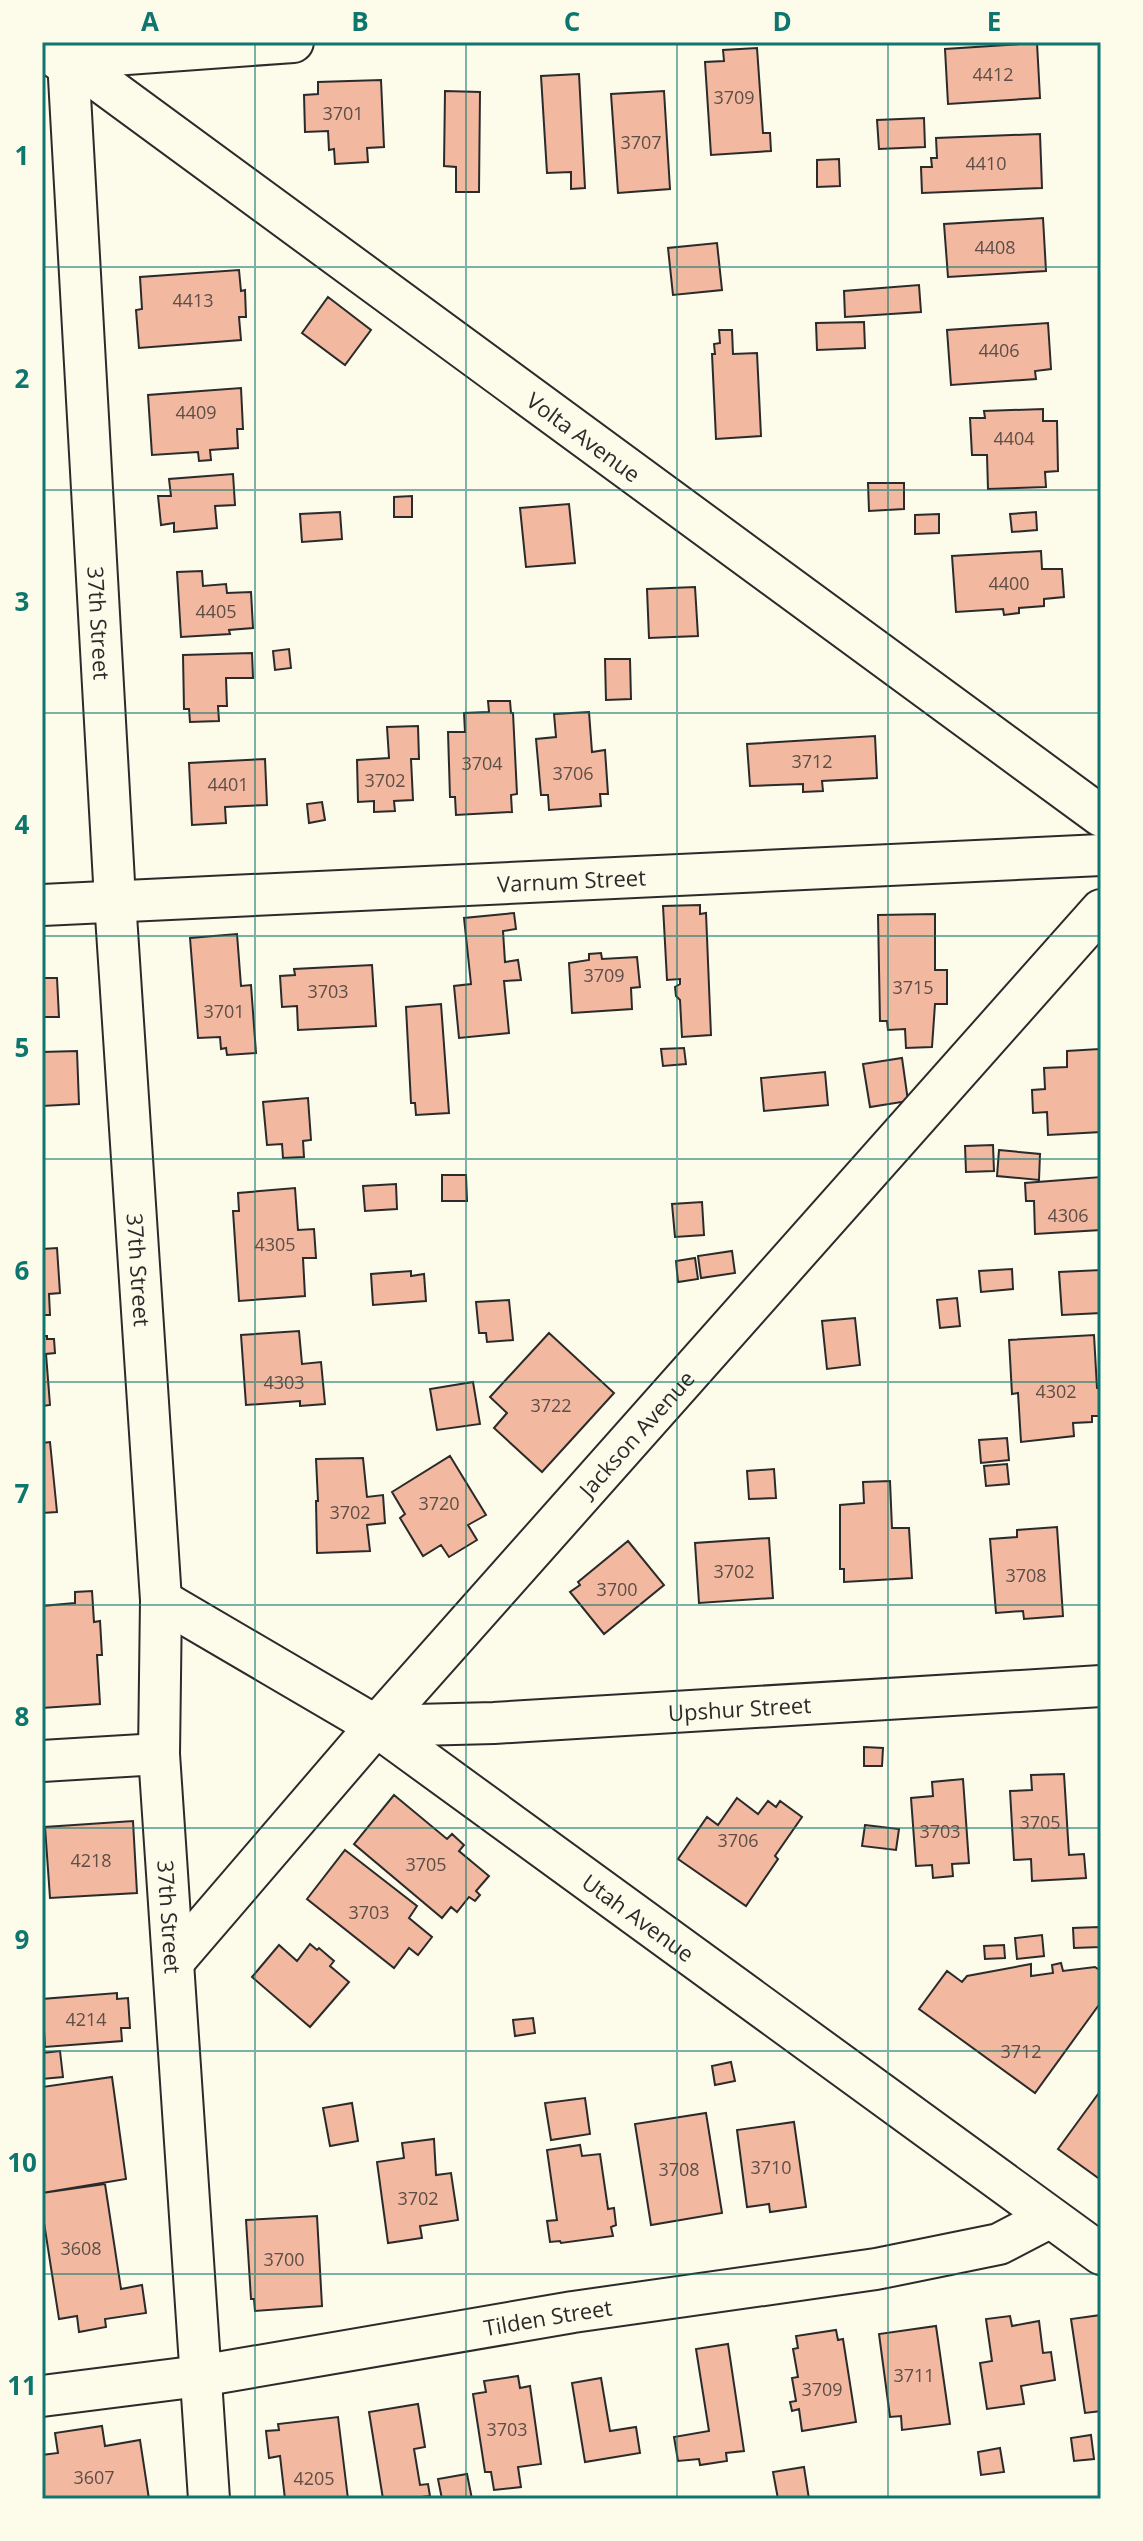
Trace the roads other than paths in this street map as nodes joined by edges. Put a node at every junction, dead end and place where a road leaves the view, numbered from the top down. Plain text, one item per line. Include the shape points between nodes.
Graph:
1 (293, 42) edge
2 (59, 53) edge
3 (1101, 816) edge
4 (1101, 855) edge
5 (115, 900) junction
6 (42, 905) edge
7 (1101, 910) edge
8 (161, 1600) junction
9 (1101, 1686) edge
10 (376, 1726) junction
11 (159, 1754) junction
12 (42, 1761) edge
13 (175, 1960) junction
14 (1049, 2218) junction
15 (1101, 2254) edge
16 (200, 2376) junction
17 (42, 2396) edge
18 (209, 2499) edge

1 - 2 street
2 - 3 street, Volta Avenue
2 - 5 street, 37th Street
4 - 5 street, Varnum Street
5 - 6 street, Varnum Street
5 - 8 street, 37th Street
7 - 10 street, Jackson Avenue
8 - 10 street, Utah Avenue
8 - 11 street, 37th Street
9 - 10 street, Upshur Street
10 - 13 street, Jackson Avenue
10 - 14 street, Utah Avenue
11 - 12 street
11 - 13 street, 37th Street
13 - 16 street, 37th Street
14 - 15 street, Utah Avenue
14 - 16 street, Tilden Street via 999,2244 876,2269 573,2312
16 - 17 street, Tilden Street
16 - 18 street, 37th Street

